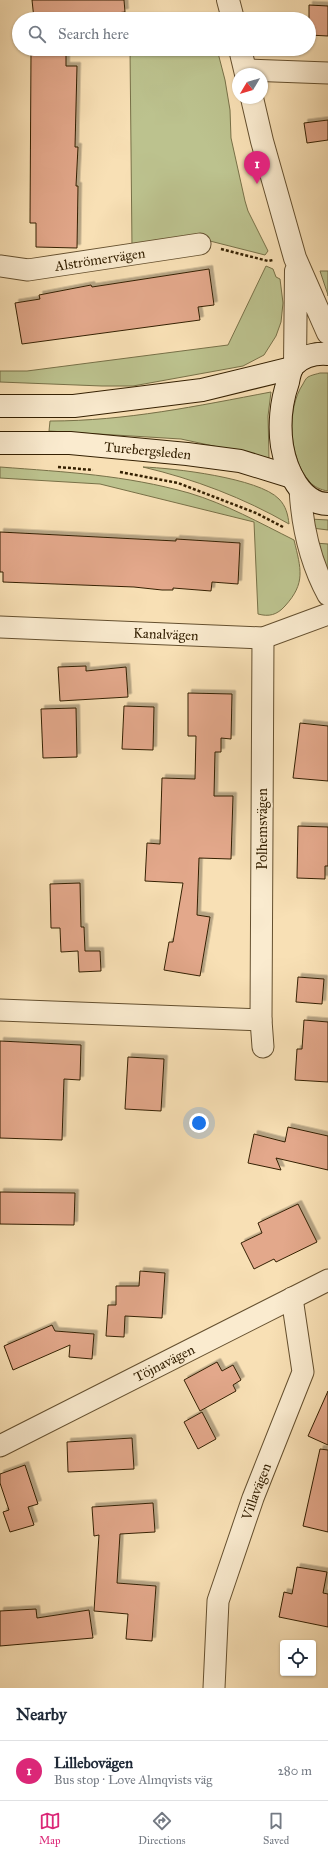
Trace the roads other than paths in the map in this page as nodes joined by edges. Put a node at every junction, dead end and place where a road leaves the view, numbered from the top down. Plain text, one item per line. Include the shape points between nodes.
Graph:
1 (228, 0) edge
2 (231, 12) edge
3 (242, 56) edge
4 (245, 68) edge
5 (268, 72) edge
6 (328, 73) edge
7 (253, 104) edge
8 (200, 244) road end
9 (295, 258) junction
10 (0, 266) edge
11 (328, 333) edge
12 (328, 354) edge
13 (294, 366) junction
14 (0, 406) edge
15 (0, 443) edge
16 (296, 483) junction
17 (328, 504) edge
18 (328, 595) edge
19 (328, 614) edge
20 (0, 627) edge
21 (263, 638) junction
22 (0, 1010) edge
23 (261, 1020) junction
24 (263, 1047) dead end
25 (328, 1280) edge
26 (292, 1298) junction
27 (0, 1446) edge
28 (214, 1688) edge

1 - 2 main road
3 - 4 main road
5 - 6 street
7 - 9 main road
8 - 10 street, Alströmervägen via 28,270
9 - 11 main road
9 - 13 main road
12 - 13 main road via 312,355
13 - 14 main road via 202,390 74,406
13 - 16 main road via 282,406 282,446
15 - 16 main road, Turebergsleden via 70,443 240,461
16 - 17 main road, Turebergsleden via 308,498 320,504
16 - 18 street via 305,533 319,578
19 - 21 street, Kanalvägen
20 - 21 street, Kanalvägen
21 - 23 street, Polhemsvägen
22 - 23 street
23 - 24 street, Polhemsvägen
25 - 26 street, Töjnavägen
26 - 27 street, Töjnavägen
26 - 28 street, Villavägen via 303,1372 253,1498 218,1601

